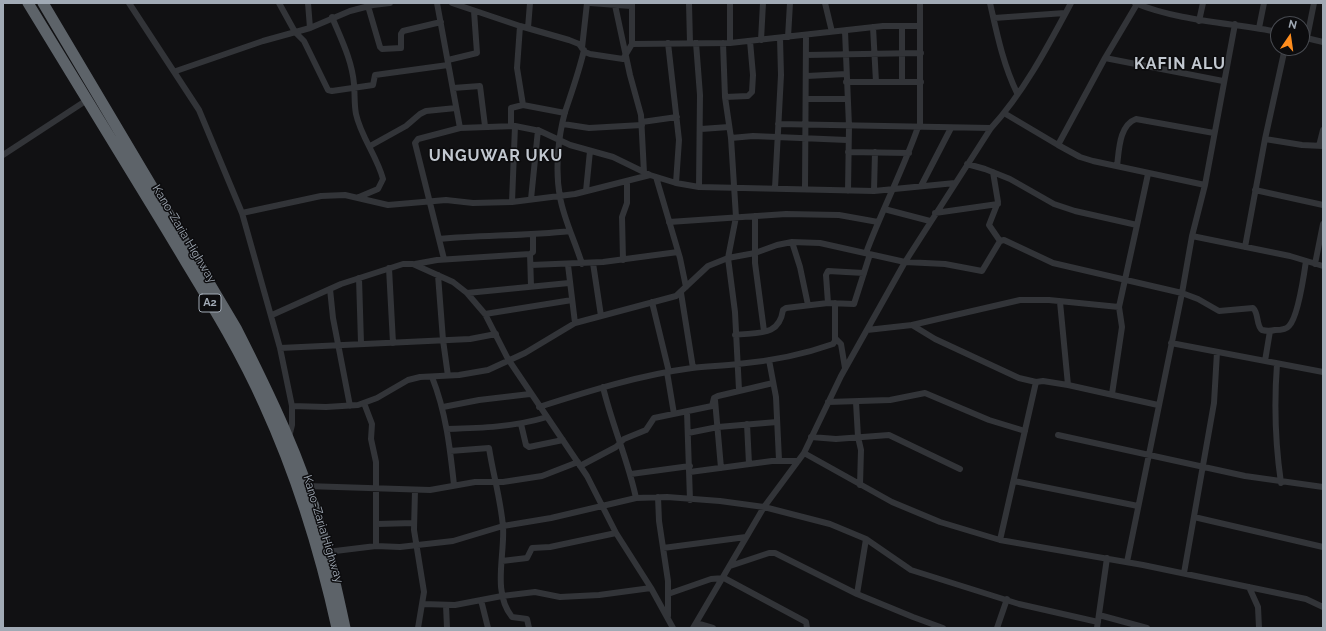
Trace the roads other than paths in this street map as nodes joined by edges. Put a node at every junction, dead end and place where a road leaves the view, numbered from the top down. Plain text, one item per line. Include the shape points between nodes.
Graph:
1 (28, 3) edge
2 (43, 3) edge
3 (129, 3) edge
4 (279, 3) edge
5 (308, 3) edge
6 (390, 3) edge
7 (437, 3) edge
8 (452, 3) edge
9 (530, 3) edge
10 (588, 3) edge
11 (690, 3) edge
12 (730, 3) edge
13 (763, 3) edge
14 (790, 3) edge
15 (824, 3) edge
16 (920, 3) edge
17 (990, 3) edge
18 (1071, 3) edge
19 (1136, 3) edge
20 (1203, 3) edge
21 (1264, 3) edge
22 (1314, 3) edge
23 (371, 4) edge
24 (615, 5) junction
25 (631, 5) edge
26 (474, 11) junction
27 (1065, 13) junction
28 (332, 17) junction
29 (994, 18) junction
30 (1310, 18) edge
31 (1199, 21) junction
32 (441, 22) junction
33 (1235, 24) junction
34 (520, 26) junction
35 (902, 26) junction
36 (920, 26) junction
37 (873, 27) junction
38 (310, 28) junction
39 (528, 28) junction
40 (1258, 28) junction
41 (845, 30) junction
42 (1270, 30) edge
43 (295, 32) junction
44 (832, 32) junction
45 (806, 35) junction
46 (788, 37) junction
47 (780, 38) junction
48 (1310, 38) edge
49 (761, 40) junction
50 (750, 41) junction
51 (1323, 42) edge
52 (668, 43) junction
53 (693, 43) junction
54 (727, 43) junction
55 (632, 44) junction
56 (583, 49) junction
57 (846, 53) junction
58 (874, 53) junction
59 (902, 53) junction
60 (921, 53) junction
61 (626, 56) junction
62 (806, 56) junction
63 (1283, 56) edge
64 (1105, 58) junction
65 (448, 62) junction
66 (176, 71) junction
67 (846, 74) junction
68 (807, 76) junction
69 (1223, 81) junction
70 (846, 82) junction
71 (876, 82) junction
72 (902, 82) junction
73 (921, 82) junction
74 (452, 88) junction
75 (355, 89) junction
76 (1018, 93) junction
77 (725, 97) junction
78 (806, 99) junction
79 (846, 99) junction
80 (87, 100) junction
81 (523, 105) junction
82 (456, 108) junction
83 (565, 113) junction
84 (1004, 113) junction
85 (677, 117) junction
86 (563, 124) junction
87 (642, 124) junction
88 (778, 124) junction
89 (513, 125) junction
90 (806, 125) junction
91 (485, 126) junction
92 (848, 126) junction
93 (729, 127) junction
94 (919, 127) junction
95 (460, 128) junction
96 (951, 128) junction
97 (991, 128) junction
98 (701, 129) junction
99 (538, 130) junction
100 (1323, 130) edge
101 (1214, 134) junction
102 (777, 137) junction
103 (731, 138) junction
104 (1265, 138) junction
105 (806, 139) junction
106 (560, 140) junction
107 (847, 140) junction
108 (1058, 145) junction
109 (370, 146) junction
110 (1321, 146) edge
111 (590, 151) junction
112 (848, 152) junction
113 (875, 152) junction
114 (909, 153) junction
115 (3, 155) edge
116 (967, 164) junction
117 (1116, 166) junction
118 (993, 172) junction
119 (647, 174) junction
120 (1148, 174) junction
121 (656, 177) junction
122 (627, 181) junction
123 (676, 183) junction
124 (955, 183) junction
125 (1205, 185) junction
126 (921, 186) junction
127 (699, 187) junction
128 (775, 188) junction
129 (735, 189) junction
130 (805, 189) junction
131 (894, 189) junction
132 (1256, 190) junction
133 (586, 191) junction
134 (848, 191) junction
135 (874, 191) junction
136 (559, 195) junction
137 (357, 198) junction
138 (531, 199) junction
139 (431, 201) junction
140 (512, 202) junction
141 (998, 204) junction
142 (1323, 205) edge
143 (884, 209) junction
144 (242, 212) junction
145 (935, 213) junction
146 (755, 216) junction
147 (736, 217) junction
148 (930, 221) junction
149 (668, 222) junction
150 (878, 222) junction
151 (1323, 224) edge
152 (1137, 225) junction
153 (570, 231) junction
154 (533, 235) junction
155 (1192, 236) junction
156 (439, 239) junction
157 (1000, 241) junction
158 (792, 242) junction
159 (1245, 246) junction
160 (678, 252) junction
161 (755, 253) junction
162 (530, 254) junction
163 (868, 254) junction
164 (728, 258) junction
165 (444, 259) junction
166 (623, 260) junction
167 (1306, 261) junction
168 (905, 262) junction
169 (593, 263) junction
170 (413, 264) junction
171 (582, 264) junction
172 (1315, 264) junction
173 (531, 265) junction
174 (568, 265) junction
175 (1323, 266) edge
176 (389, 268) junction
177 (864, 273) junction
178 (438, 275) junction
179 (359, 278) junction
180 (1126, 280) junction
181 (569, 283) junction
182 (531, 286) junction
183 (686, 287) junction
184 (330, 289) junction
185 (467, 293) junction
186 (681, 293) junction
187 (1182, 293) junction
188 (572, 300) junction
189 (652, 302) junction
190 (1060, 302) junction
191 (828, 303) junction
192 (835, 303) junction
193 (808, 305) junction
194 (1119, 307) junction
195 (485, 314) junction
196 (272, 315) junction
197 (601, 316) junction
198 (575, 323) junction
199 (912, 325) junction
200 (867, 330) junction
201 (764, 331) junction
202 (1270, 331) junction
203 (496, 334) junction
204 (735, 335) junction
205 (836, 339) junction
206 (443, 340) junction
207 (361, 343) junction
208 (393, 343) junction
209 (1171, 343) junction
210 (339, 344) junction
211 (280, 348) junction
212 (1217, 352) junction
213 (508, 360) junction
214 (770, 360) junction
215 (1265, 362) junction
216 (1277, 364) junction
217 (736, 365) junction
218 (693, 368) junction
219 (845, 368) junction
220 (668, 372) junction
221 (1323, 372) edge
222 (448, 376) junction
223 (432, 377) junction
224 (1036, 382) junction
225 (773, 383) junction
226 (1068, 385) junction
227 (603, 387) junction
228 (739, 390) junction
229 (530, 394) junction
230 (1112, 394) junction
231 (714, 398) junction
232 (828, 402) junction
233 (856, 402) junction
234 (364, 403) junction
235 (1158, 405) junction
236 (292, 406) junction
237 (350, 406) junction
238 (443, 407) junction
239 (539, 407) junction
240 (687, 412) junction
241 (674, 414) junction
242 (547, 417) junction
243 (777, 422) junction
244 (521, 424) junction
245 (747, 424) junction
246 (718, 427) junction
247 (447, 429) junction
248 (1025, 431) junction
249 (688, 433) junction
250 (1058, 435) dead end
251 (811, 437) junction
252 (858, 437) junction
253 (289, 439) junction
254 (563, 440) junction
255 (620, 443) junction
256 (450, 451) junction
257 (804, 453) junction
258 (1148, 455) junction
259 (779, 460) junction
260 (798, 461) junction
261 (579, 464) junction
262 (749, 464) junction
263 (1203, 466) junction
264 (721, 468) junction
265 (690, 469) junction
266 (960, 469) dead end
267 (631, 474) junction
268 (494, 481) junction
269 (1014, 481) junction
270 (1281, 483) junction
271 (454, 485) junction
272 (860, 485) junction
273 (306, 486) junction
274 (1323, 487) edge
275 (376, 489) junction
276 (415, 490) junction
277 (658, 496) junction
278 (636, 498) junction
279 (690, 500) junction
280 (603, 505) junction
281 (1138, 506) junction
282 (764, 507) junction
283 (1194, 517) junction
284 (414, 523) junction
285 (377, 524) junction
286 (503, 526) junction
287 (616, 533) junction
288 (746, 537) junction
289 (866, 539) junction
290 (1000, 540) junction
291 (376, 546) junction
292 (417, 546) junction
293 (1323, 547) edge
294 (663, 548) junction
295 (327, 552) junction
296 (1107, 558) junction
297 (502, 560) junction
298 (1127, 562) junction
299 (730, 566) junction
300 (1184, 573) junction
301 (724, 578) junction
302 (1249, 587) junction
303 (651, 588) junction
304 (668, 594) junction
305 (857, 594) junction
306 (502, 596) junction
307 (1007, 599) junction
308 (481, 600) junction
309 (423, 604) junction
310 (446, 605) junction
311 (1322, 605) edge
312 (668, 618) junction
313 (1098, 622) edge
314 (695, 625) edge
315 (337, 628) edge
316 (345, 628) edge
317 (418, 628) edge
318 (447, 628) edge
319 (488, 628) edge
320 (529, 628) edge
321 (673, 628) edge
322 (711, 628) edge
323 (806, 628) edge
324 (944, 628) edge
325 (998, 628) edge
326 (1147, 628) edge
327 (1259, 628) edge

1 - 80 highway, Kano-Zaria Highway / A2
2 - 253 highway, Kano-Zaria Highway / A2 via 236,328
3 - 66 street
4 - 43 street
5 - 38 street
6 - 23 street
7 - 32 street
8 - 26 street
9 - 39 street
10 - 24 street
10 - 56 street
11 - 53 street
12 - 54 street
13 - 49 street
14 - 46 street
15 - 44 street
16 - 36 street
17 - 29 street
18 - 27 street
19 - 31 street
19 - 64 street
20 - 31 street
21 - 40 street
22 - 30 street
23 - 28 street
23 - 32 street via 382,49 401,48 403,31
24 - 25 street
24 - 61 street
25 - 55 street
26 - 34 street
26 - 65 street via 477,53
27 - 29 street
27 - 76 street
28 - 38 street
28 - 75 street via 347,51
29 - 76 street via 1002,57
31 - 33 street
32 - 65 street
33 - 40 street
33 - 69 street
34 - 39 street
34 - 81 street via 517,68
35 - 36 street
35 - 37 street
35 - 59 street
36 - 60 street
37 - 41 street
37 - 58 street
38 - 43 street
39 - 56 street via 570,40
40 - 42 street
41 - 44 street
41 - 57 street
43 - 66 street
43 - 75 street via 304,41 328,90
44 - 45 street
45 - 46 street
45 - 62 street
46 - 47 street
47 - 49 street
47 - 88 street
48 - 51 street
49 - 50 street
50 - 54 street
50 - 77 street via 752,92 748,96
52 - 53 street
52 - 55 street
52 - 85 street
53 - 54 street
53 - 98 street
54 - 77 street
55 - 61 street
56 - 61 street via 590,54 621,59
56 - 83 street via 578,76
57 - 58 street
57 - 62 street
57 - 67 street
58 - 59 street
58 - 71 street
59 - 60 street
59 - 72 street
60 - 73 street
61 - 87 street
62 - 68 street
63 - 104 street
64 - 69 street
64 - 108 street
65 - 74 street
65 - 75 street via 375,75 374,85
66 - 144 street via 199,110
67 - 68 street
67 - 70 street
68 - 78 street
69 - 101 street
70 - 71 street
70 - 79 street
71 - 72 street
72 - 73 street
73 - 94 street
74 - 82 street
74 - 91 street via 480,86
75 - 109 street via 356,115 361,131
76 - 84 street
77 - 93 street
78 - 79 street
78 - 90 street
79 - 92 street
80 - 115 street
80 - 315 highway, Kano-Zaria Highway / A2 via 237,348 264,403 305,508
81 - 83 street
81 - 89 street via 511,108
82 - 95 street
82 - 109 street via 420,114 406,126
83 - 86 street
84 - 97 street
84 - 108 street
85 - 87 street
85 - 123 street
86 - 87 street via 588,128
86 - 106 street
87 - 119 street
88 - 90 street
88 - 102 street
89 - 91 street
89 - 99 street
89 - 140 street
90 - 92 street
90 - 105 street
91 - 95 street
92 - 94 street
92 - 107 street
93 - 98 street
93 - 103 street
94 - 96 street
94 - 114 street
95 - 139 street via 415,141
96 - 97 street
96 - 126 street
97 - 116 street
98 - 127 street
99 - 106 street
99 - 138 street
100 - 110 street
101 - 117 street via 1136,119 1123,134
101 - 125 street
102 - 103 street
102 - 105 street
102 - 128 street
103 - 129 street
104 - 110 street
104 - 132 street
105 - 107 street
105 - 130 street
106 - 111 street
106 - 136 street
107 - 112 street
108 - 117 street via 1080,157
109 - 137 street via 383,179 378,189
111 - 119 street via 613,158
111 - 133 street
112 - 113 street
112 - 134 street
113 - 114 street
113 - 135 street
114 - 131 street
116 - 118 street
116 - 124 street
117 - 120 street
118 - 141 street
118 - 152 street via 1054,204
119 - 121 street
119 - 122 street
120 - 125 street
120 - 152 street
121 - 123 street
121 - 149 street
122 - 133 street
122 - 166 street via 627,204 622,217
123 - 127 street
124 - 126 street
124 - 145 street
125 - 155 street
126 - 131 street
127 - 129 street
128 - 129 street
128 - 130 street
129 - 147 street
130 - 134 street
131 - 135 street
131 - 143 street
132 - 142 street
132 - 159 street
133 - 136 street
134 - 135 street
136 - 138 street
136 - 153 street
137 - 139 street via 388,205
137 - 144 street via 345,195 321,196
138 - 140 street
139 - 140 street
139 - 156 street
141 - 145 street
141 - 157 street via 990,225
143 - 148 street
143 - 150 street
144 - 196 street
145 - 148 street
146 - 147 street
146 - 150 street via 824,214
146 - 161 street
147 - 149 street
147 - 164 street
148 - 168 street
149 - 160 street
150 - 163 street
151 - 172 street
152 - 180 street
153 - 154 street
153 - 171 street
154 - 156 street via 480,235
154 - 162 street via 533,252
155 - 159 street
155 - 187 street
156 - 165 street
157 - 168 street via 982,271 945,264
157 - 180 street via 1004,240 1053,263
158 - 161 street via 777,244
158 - 163 street via 820,243
158 - 193 street
159 - 167 street
160 - 166 street
160 - 183 street
161 - 164 street
161 - 201 street
162 - 165 street
162 - 173 street
163 - 168 street
163 - 177 street
164 - 183 street via 708,266
164 - 204 street via 735,312
165 - 170 street
166 - 169 street
167 - 172 street
167 - 202 street via 1290,325 1287,328
168 - 200 street
169 - 171 street
169 - 197 street
170 - 176 street
170 - 178 street
171 - 174 street
172 - 175 street
173 - 174 street
173 - 182 street
174 - 181 street
176 - 179 street
176 - 208 street
177 - 191 street via 828,270
177 - 192 street via 854,304
178 - 185 street
178 - 206 street
179 - 184 street
179 - 207 street
180 - 187 street
180 - 194 street
181 - 182 street
181 - 188 street
182 - 185 street
183 - 186 street
184 - 196 street
184 - 210 street
185 - 195 street
186 - 189 street
186 - 218 street
187 - 202 street via 1220,311 1253,308 1257,313 1260,328
187 - 209 street
188 - 195 street
188 - 198 street
189 - 197 street
189 - 220 street
190 - 194 street
190 - 199 street via 1020,300
190 - 226 street
191 - 192 street
191 - 193 street
192 - 205 street
193 - 201 street via 784,309 778,326
194 - 230 street via 1122,328
195 - 203 street
196 - 211 street
197 - 198 street
198 - 213 street via 525,353
199 - 200 street
199 - 224 street via 935,339 1019,378
200 - 219 street
201 - 204 street
202 - 215 street
203 - 206 street
203 - 213 street
204 - 217 street
205 - 214 street via 833,344 812,351
205 - 219 street via 841,344
206 - 208 street
206 - 222 street
207 - 208 street
207 - 210 street
209 - 212 street
209 - 235 street
210 - 211 street
210 - 237 street
211 - 236 street
212 - 215 street
212 - 263 street via 1214,403
213 - 222 street via 482,372
213 - 229 street
214 - 217 street
214 - 225 street
215 - 216 street
216 - 221 street
216 - 270 street via 1274,409
217 - 218 street
217 - 228 street
218 - 220 street
219 - 232 street
220 - 227 street
220 - 241 street
222 - 223 street
223 - 234 street via 408,380
223 - 238 street
224 - 226 street
224 - 248 street
225 - 228 street
225 - 243 street
226 - 230 street
227 - 239 street
227 - 255 street
228 - 231 street
229 - 238 street
229 - 239 street
230 - 235 street
231 - 240 street via 712,406
231 - 246 street
232 - 233 street
232 - 251 street
233 - 248 street via 890,400 925,393 989,420
233 - 252 street
234 - 237 street
234 - 275 street via 372,424
235 - 258 street
236 - 237 street
236 - 253 street
238 - 247 street
239 - 242 street
240 - 241 street
240 - 249 street
241 - 255 street via 654,418 648,428
242 - 244 street
242 - 254 street
243 - 245 street
243 - 259 street
244 - 247 street
244 - 254 street via 526,445 529,447
245 - 246 street
245 - 262 street
246 - 249 street
246 - 264 street
247 - 256 street
248 - 269 street
249 - 265 street
250 - 258 street
251 - 252 street
251 - 257 street
252 - 266 street via 889,435
252 - 272 street via 861,450
253 - 273 highway, Kano-Zaria Highway / A2
254 - 261 street
255 - 261 street
255 - 267 street
256 - 268 street via 488,447
256 - 271 street
257 - 260 street
257 - 272 street
258 - 263 street
258 - 281 street
259 - 260 street
259 - 262 street
260 - 282 street
261 - 268 street via 542,476
261 - 280 street
262 - 264 street
263 - 270 street
263 - 283 street
264 - 265 street
265 - 267 street
265 - 279 street
267 - 278 street
268 - 271 street
268 - 286 street
269 - 281 street
269 - 290 street
270 - 274 street
271 - 276 street
272 - 290 street via 940,522
273 - 275 street
273 - 295 highway, Kano-Zaria Highway / A2
275 - 276 street
275 - 285 street
276 - 284 street
277 - 278 street
277 - 279 street
277 - 294 street
278 - 280 street
279 - 282 street
280 - 286 street via 552,518
280 - 287 street
281 - 298 street
282 - 288 street
282 - 289 street via 830,524
283 - 293 street
283 - 300 street
284 - 285 street
284 - 292 street
285 - 291 street
286 - 292 street via 470,537
286 - 297 street
287 - 297 street via 550,547 532,548 528,558
287 - 303 street
288 - 294 street
288 - 299 street
289 - 305 street
289 - 307 street via 911,570
290 - 296 street
291 - 292 street
291 - 295 street
292 - 309 street via 424,592
294 - 304 street
295 - 316 highway, Kano-Zaria Highway / A2
296 - 298 street
296 - 313 street
297 - 306 street
298 - 300 street
299 - 301 street
299 - 305 street via 775,553
300 - 302 street
301 - 304 street via 711,579
301 - 314 street
301 - 323 street via 806,622
302 - 311 street
302 - 327 street via 1258,607
303 - 306 street via 598,595 560,597 535,592
303 - 312 street
304 - 312 street
305 - 324 street
306 - 308 street
306 - 320 street via 512,617 527,619
307 - 313 street
307 - 325 street
308 - 310 street
308 - 319 street
309 - 310 street
309 - 317 street
310 - 318 street
312 - 321 street
313 - 326 street
314 - 322 street

